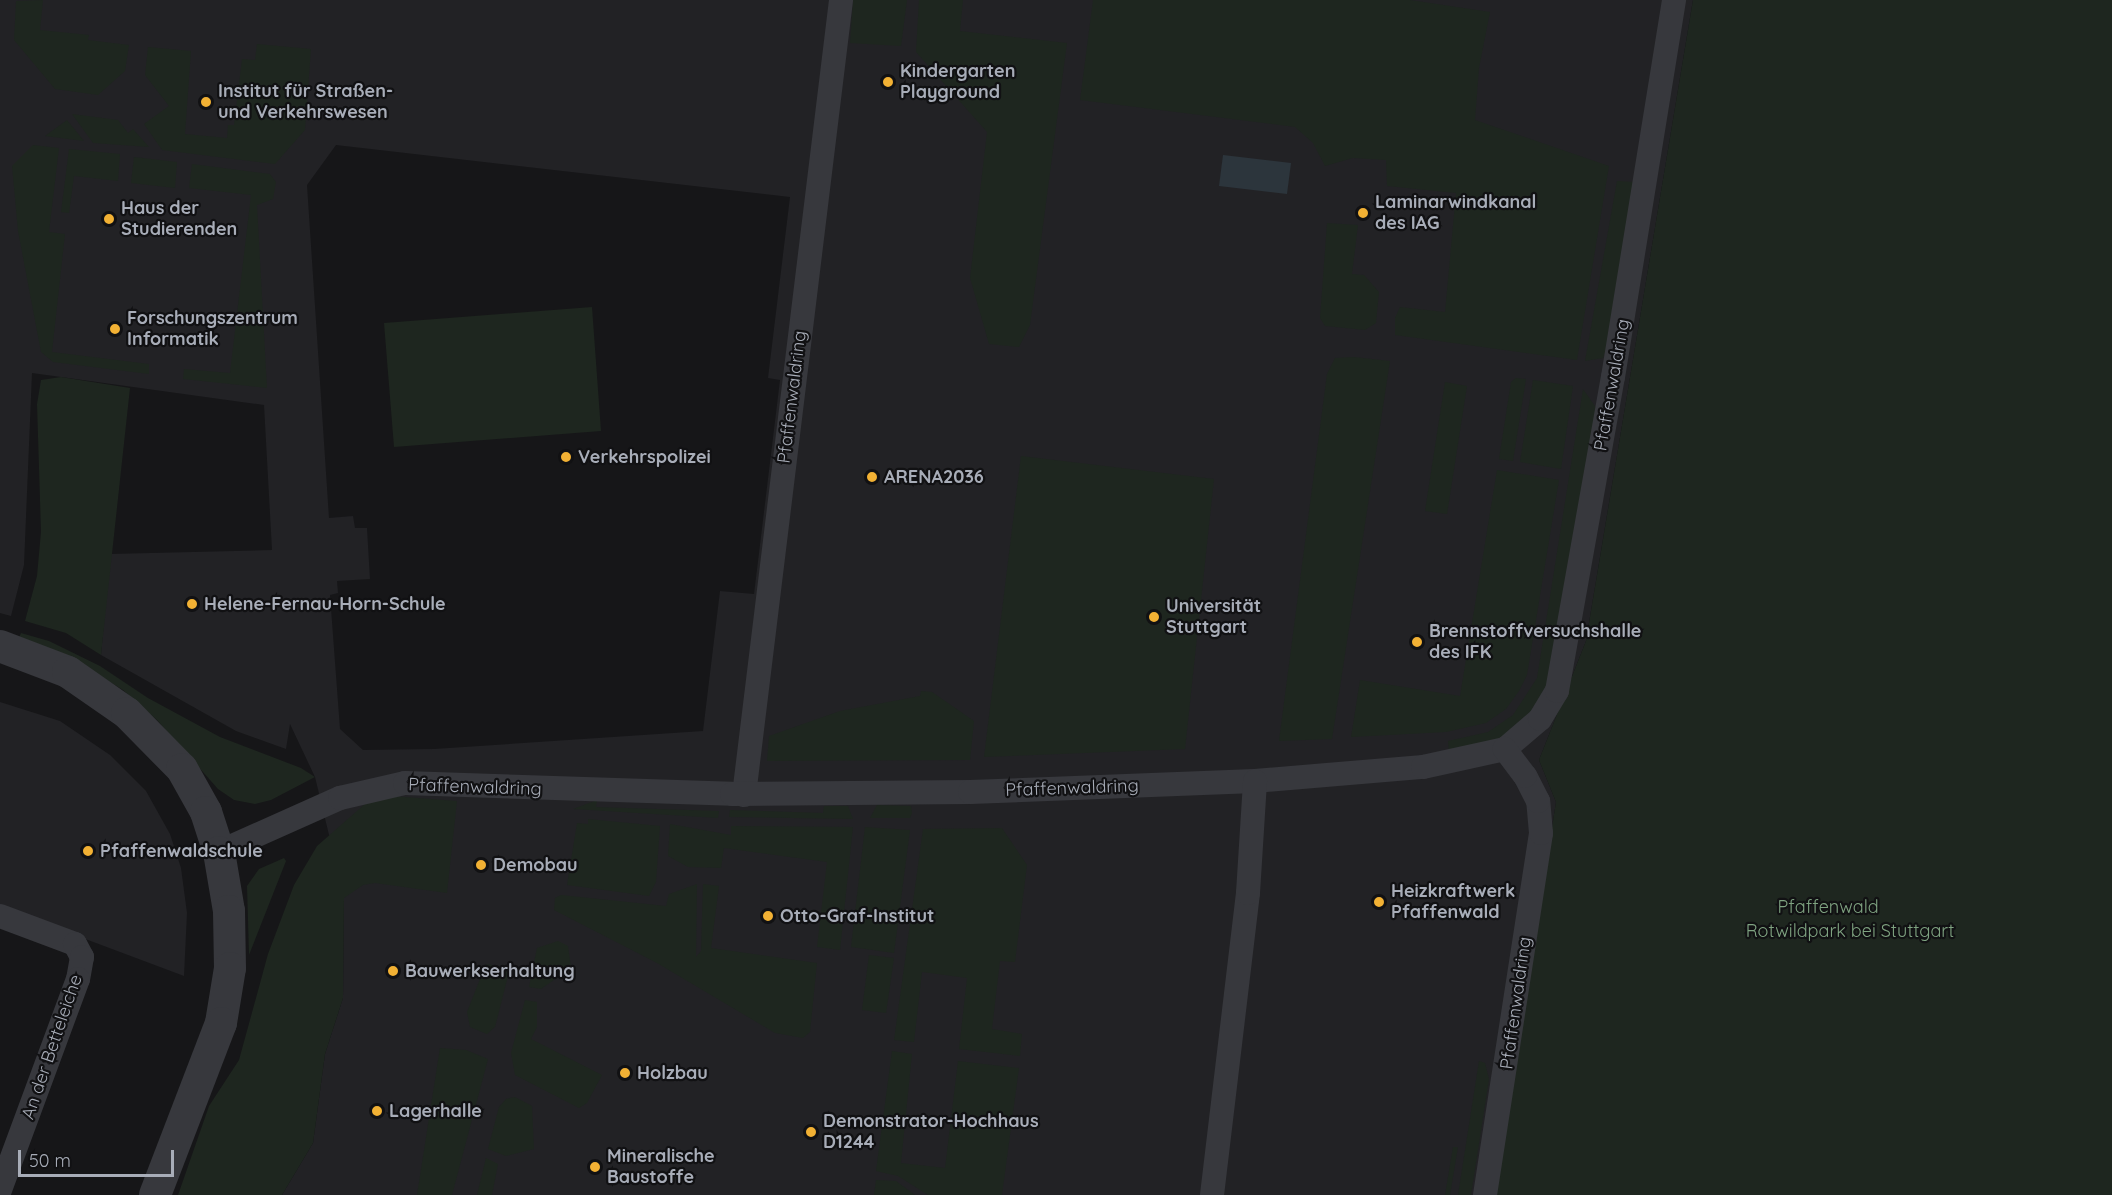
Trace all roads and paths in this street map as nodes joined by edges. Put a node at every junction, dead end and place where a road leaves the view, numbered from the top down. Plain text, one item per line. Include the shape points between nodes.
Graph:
1 (841, 0) edge
2 (1674, 0) edge
3 (0, 646) edge
4 (1505, 749) junction
5 (1255, 781) junction
6 (744, 795) junction
7 (219, 852) junction
8 (0, 916) edge
9 (0, 1190) edge
10 (155, 1195) edge
11 (1212, 1195) edge
12 (1485, 1195) edge

1 - 6 street, Pfaffenwaldring
2 - 4 street, Pfaffenwaldring via 1557,691 1540,719
3 - 7 street via 68,672 127,713 182,769 206,812
4 - 5 street, Pfaffenwaldring via 1424,767
4 - 12 street, Pfaffenwaldring via 1538,801 1540,833
5 - 6 street, Pfaffenwaldring
5 - 11 street via 1247,905
6 - 7 street, Pfaffenwaldring via 405,783 340,798
7 - 10 street via 229,911 230,968 221,1023
8 - 9 street, An der Betteleiche via 75,944 82,957 78,979

